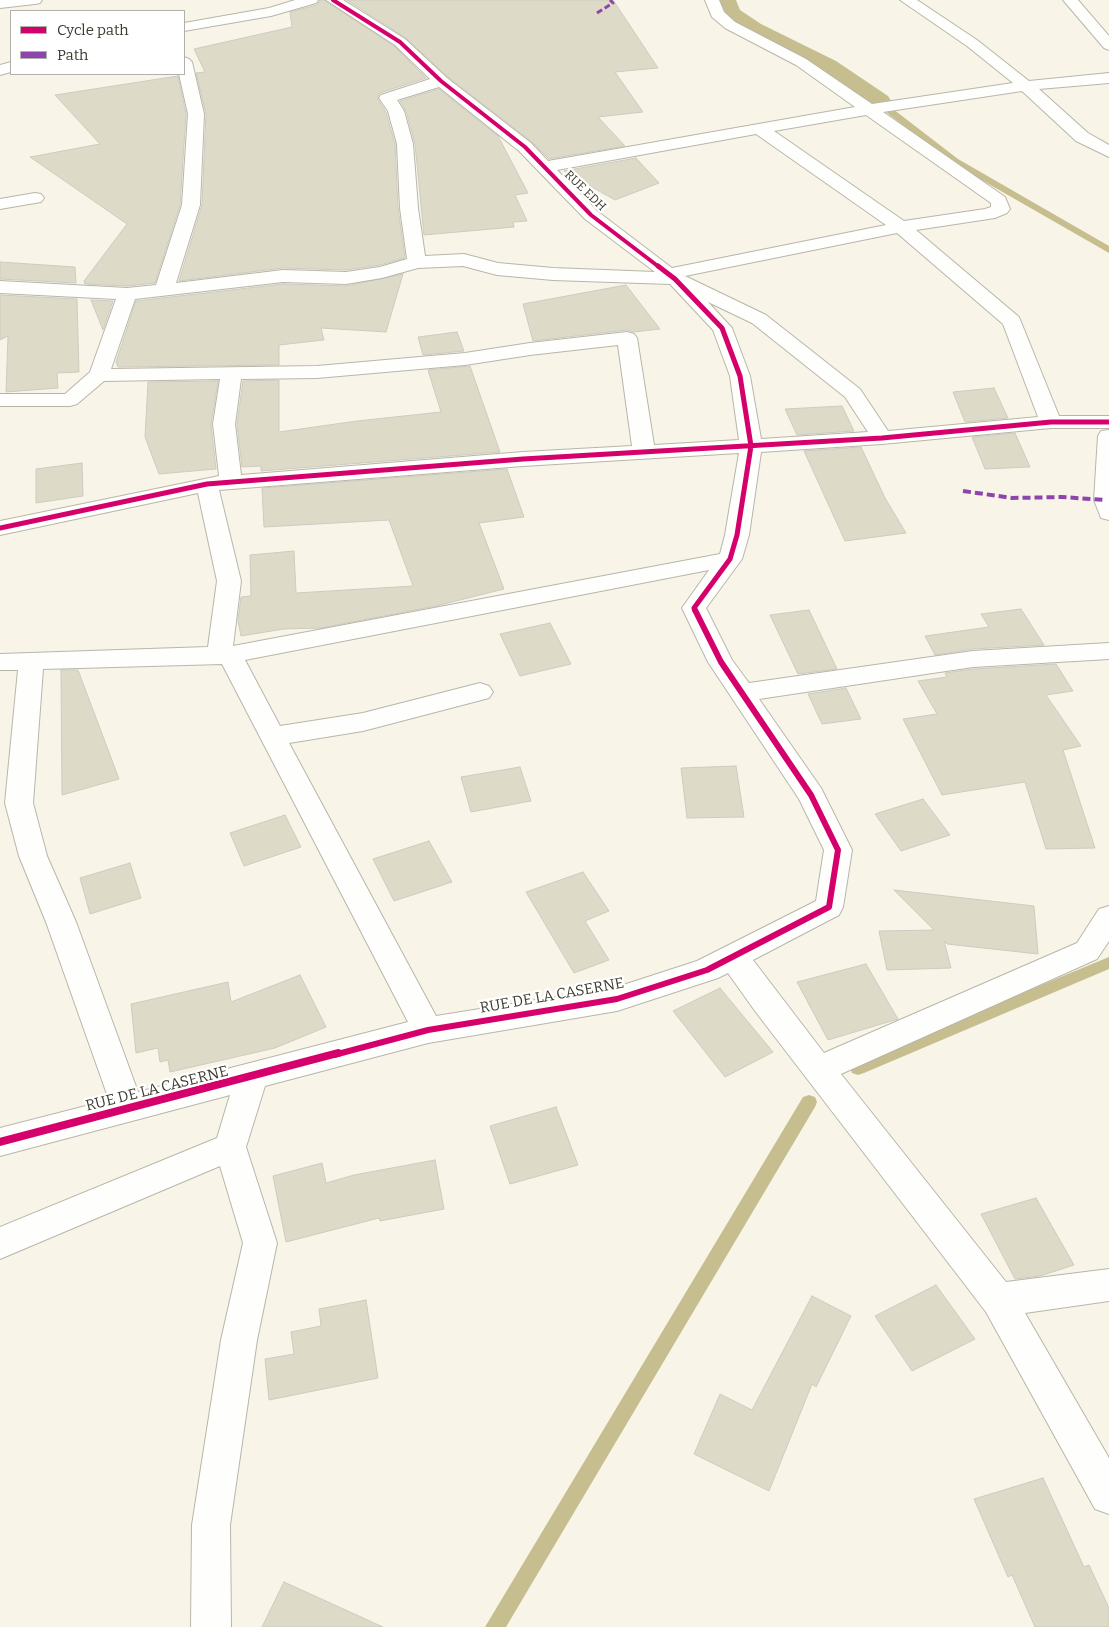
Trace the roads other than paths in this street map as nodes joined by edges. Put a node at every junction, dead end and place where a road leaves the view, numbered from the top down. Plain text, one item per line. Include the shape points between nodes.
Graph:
1 (35, 0) edge
2 (256, 0) edge
3 (311, 0) edge
4 (333, 0) edge
5 (712, 0) edge
6 (906, 0) edge
7 (1070, 0) edge
8 (0, 4) edge
9 (271, 12) junction
10 (185, 27) edge
11 (1109, 45) edge
12 (185, 66) edge
13 (1109, 78) edge
14 (441, 81) junction
15 (1024, 86) junction
16 (868, 110) junction
17 (761, 130) junction
18 (1109, 152) edge
19 (545, 167) junction
20 (35, 198) dead end
21 (0, 204) edge
22 (901, 227) junction
23 (417, 262) junction
24 (672, 276) junction
25 (0, 287) edge
26 (164, 289) junction
27 (126, 294) junction
28 (231, 374) junction
29 (99, 375) junction
30 (0, 400) edge
31 (1051, 422) junction
32 (1109, 422) edge
33 (1109, 436) edge
34 (882, 438) junction
35 (751, 446) junction
36 (644, 453) junction
37 (230, 483) junction
38 (207, 484) junction
39 (1109, 513) edge
40 (0, 528) edge
41 (730, 559) junction
42 (1109, 651) edge
43 (224, 656) junction
44 (31, 661) junction
45 (0, 662) edge
46 (480, 692) dead end
47 (742, 693) junction
48 (273, 736) junction
49 (1109, 917) edge
50 (720, 963) junction
51 (428, 1030) junction
52 (819, 1070) junction
53 (252, 1077) junction
54 (128, 1109) junction
55 (0, 1142) edge
56 (230, 1147) junction
57 (0, 1243) edge
58 (1109, 1285) edge
59 (998, 1300) junction
60 (1109, 1495) edge
61 (211, 1627) edge

1 - 8 street
2 - 9 street
3 - 9 street
4 - 14 street, RUE EDH via 400,42
5 - 16 street via 716,14 730,25 801,62
6 - 15 street via 972,43
7 - 11 street
9 - 10 street
12 - 26 street via 196,114 191,206
13 - 15 street
14 - 19 street, RUE EDH via 525,147
14 - 23 street via 387,98 396,111 405,144
15 - 16 street
15 - 18 street via 1082,138
16 - 17 street
16 - 22 street via 998,201 1001,209 989,214
17 - 19 street
17 - 22 street
19 - 24 street, RUE EDH via 591,215
20 - 21 street
22 - 24 street
22 - 31 street via 1012,321
23 - 24 street via 464,260 497,269 553,274
23 - 26 street via 346,278 283,276
24 - 34 street via 759,320 853,393
24 - 35 street, RUE EDH via 722,328 740,376
25 - 27 street
26 - 27 street
27 - 29 street
28 - 29 street
28 - 36 street via 317,372 465,359 627,338
28 - 37 street via 224,424
29 - 30 street via 70,400
31 - 32 street
31 - 34 street
33 - 39 street via 1106,500
34 - 35 street
35 - 36 street
35 - 41 street, RUE DE LA CASERNE via 737,536
36 - 37 street via 523,459
37 - 38 street
38 - 40 street
38 - 43 street via 229,581
41 - 43 street
41 - 47 street, RUE DE LA CASERNE via 694,608 720,662
42 - 47 street via 973,659
43 - 44 street
43 - 48 street
44 - 45 street
44 - 54 street via 19,803 33,856 61,922
46 - 48 street via 363,722
47 - 50 street, RUE DE LA CASERNE via 811,795 838,850 829,907
48 - 51 street
49 - 52 street via 1087,951
50 - 51 street, RUE DE LA CASERNE via 617,999
50 - 52 street
51 - 53 street, RUE DE LA CASERNE
52 - 59 street
53 - 54 street, RUE DE LA CASERNE
53 - 56 street
54 - 55 street, RUE DE LA CASERNE
56 - 57 street
56 - 61 street via 260,1243 240,1340 211,1525
58 - 59 street
59 - 60 street

